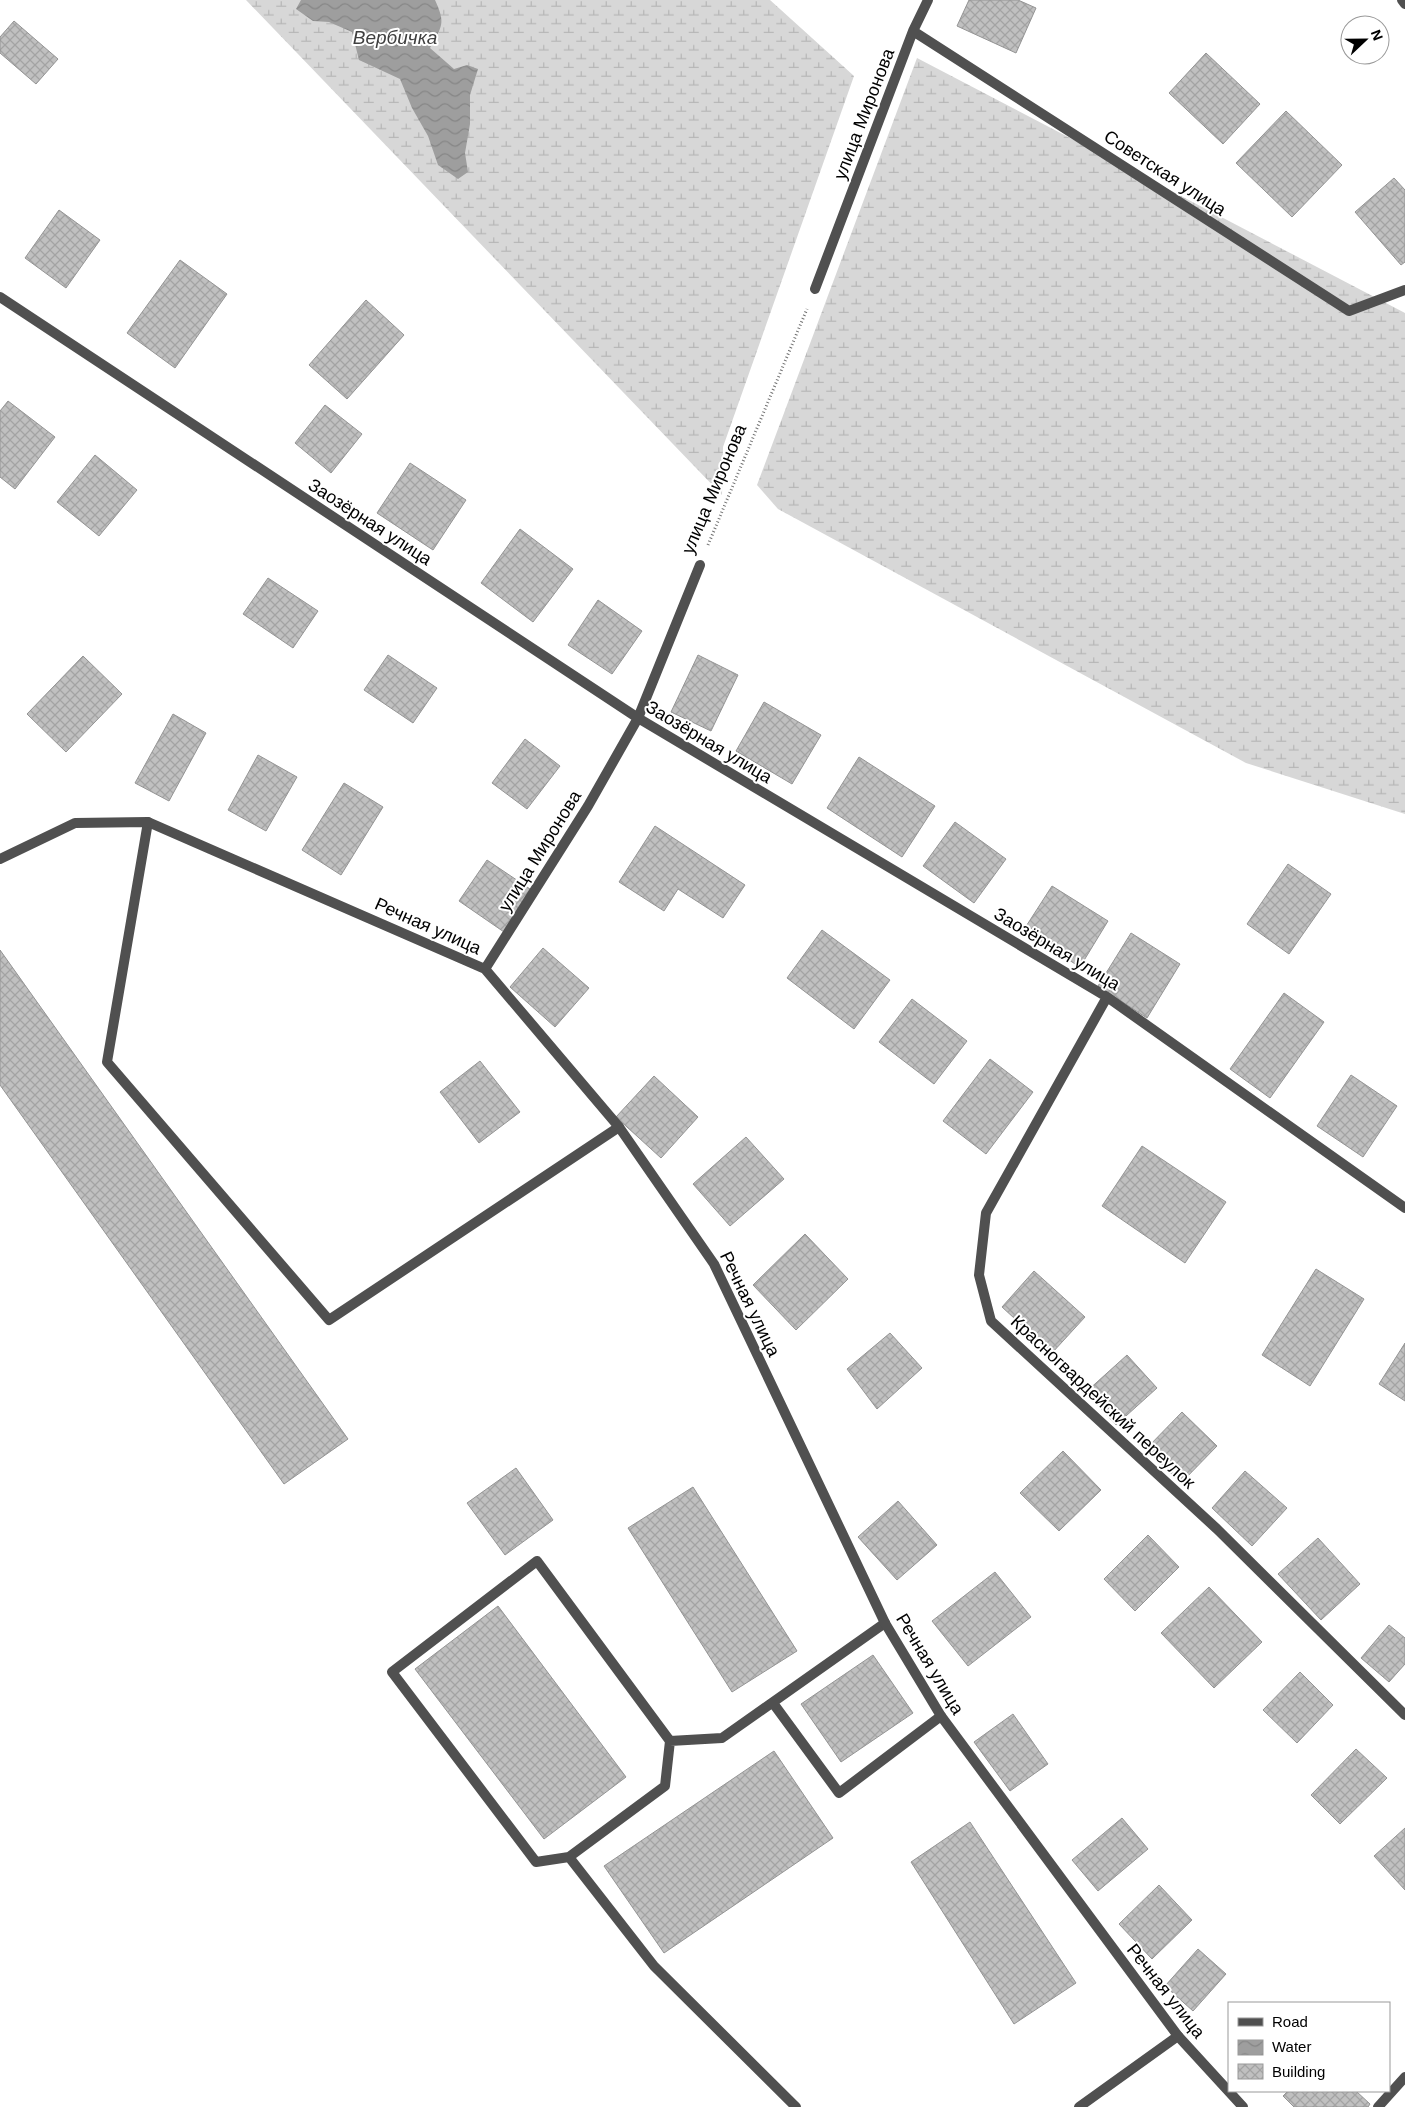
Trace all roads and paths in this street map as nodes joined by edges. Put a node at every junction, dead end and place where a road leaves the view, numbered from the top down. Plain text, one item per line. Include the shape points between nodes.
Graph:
1 (928, 0) edge
2 (1402, 0) edge
3 (1405, 4) edge
4 (913, 31) junction
5 (815, 290) joint
6 (1405, 290) edge
7 (0, 297) edge
8 (700, 565) joint
9 (638, 718) junction
10 (148, 822) junction
11 (0, 859) edge
12 (485, 968) junction
13 (1107, 997) junction
14 (619, 1127) junction
15 (1405, 1208) edge
16 (885, 1623) junction
17 (773, 1703) junction
18 (1405, 1715) edge
19 (941, 1716) junction
20 (670, 1741) junction
21 (569, 1857) junction
22 (1178, 2036) junction
23 (1405, 2076) edge
24 (1228, 2091) edge
25 (1229, 2092) edge
26 (796, 2107) edge
27 (1079, 2107) edge
28 (1243, 2107) edge
29 (1378, 2107) edge

1 - 4 street, улица Миронова
2 - 3 street
4 - 5 street, улица Миронова
4 - 6 street, Советская улица via 1350,311
5 - 8 path, улица Миронова
7 - 9 street, Заозёрная улица
8 - 9 street, улица Миронова
9 - 12 street, улица Миронова via 588,806
9 - 13 street, Заозёрная улица
10 - 11 street, Речная улица via 75,823
10 - 12 street, Речная улица
10 - 14 street via 107,1062 329,1320
12 - 14 street, Речная улица
13 - 15 street, Заозёрная улица
13 - 18 street, Красногвардейский переулок via 986,1213 979,1275 991,1321 1217,1529
14 - 16 street, Речная улица via 714,1264
16 - 17 street
16 - 19 street, Речная улица
17 - 19 street via 839,1794
17 - 20 street via 722,1738
19 - 22 street, Речная улица
20 - 21 street via 665,1786
20 - 21 street via 537,1561 392,1672 536,1862
21 - 26 street via 654,1966
22 - 24 street, Речная улица
22 - 27 street
23 - 29 street
25 - 28 street, Речная улица

